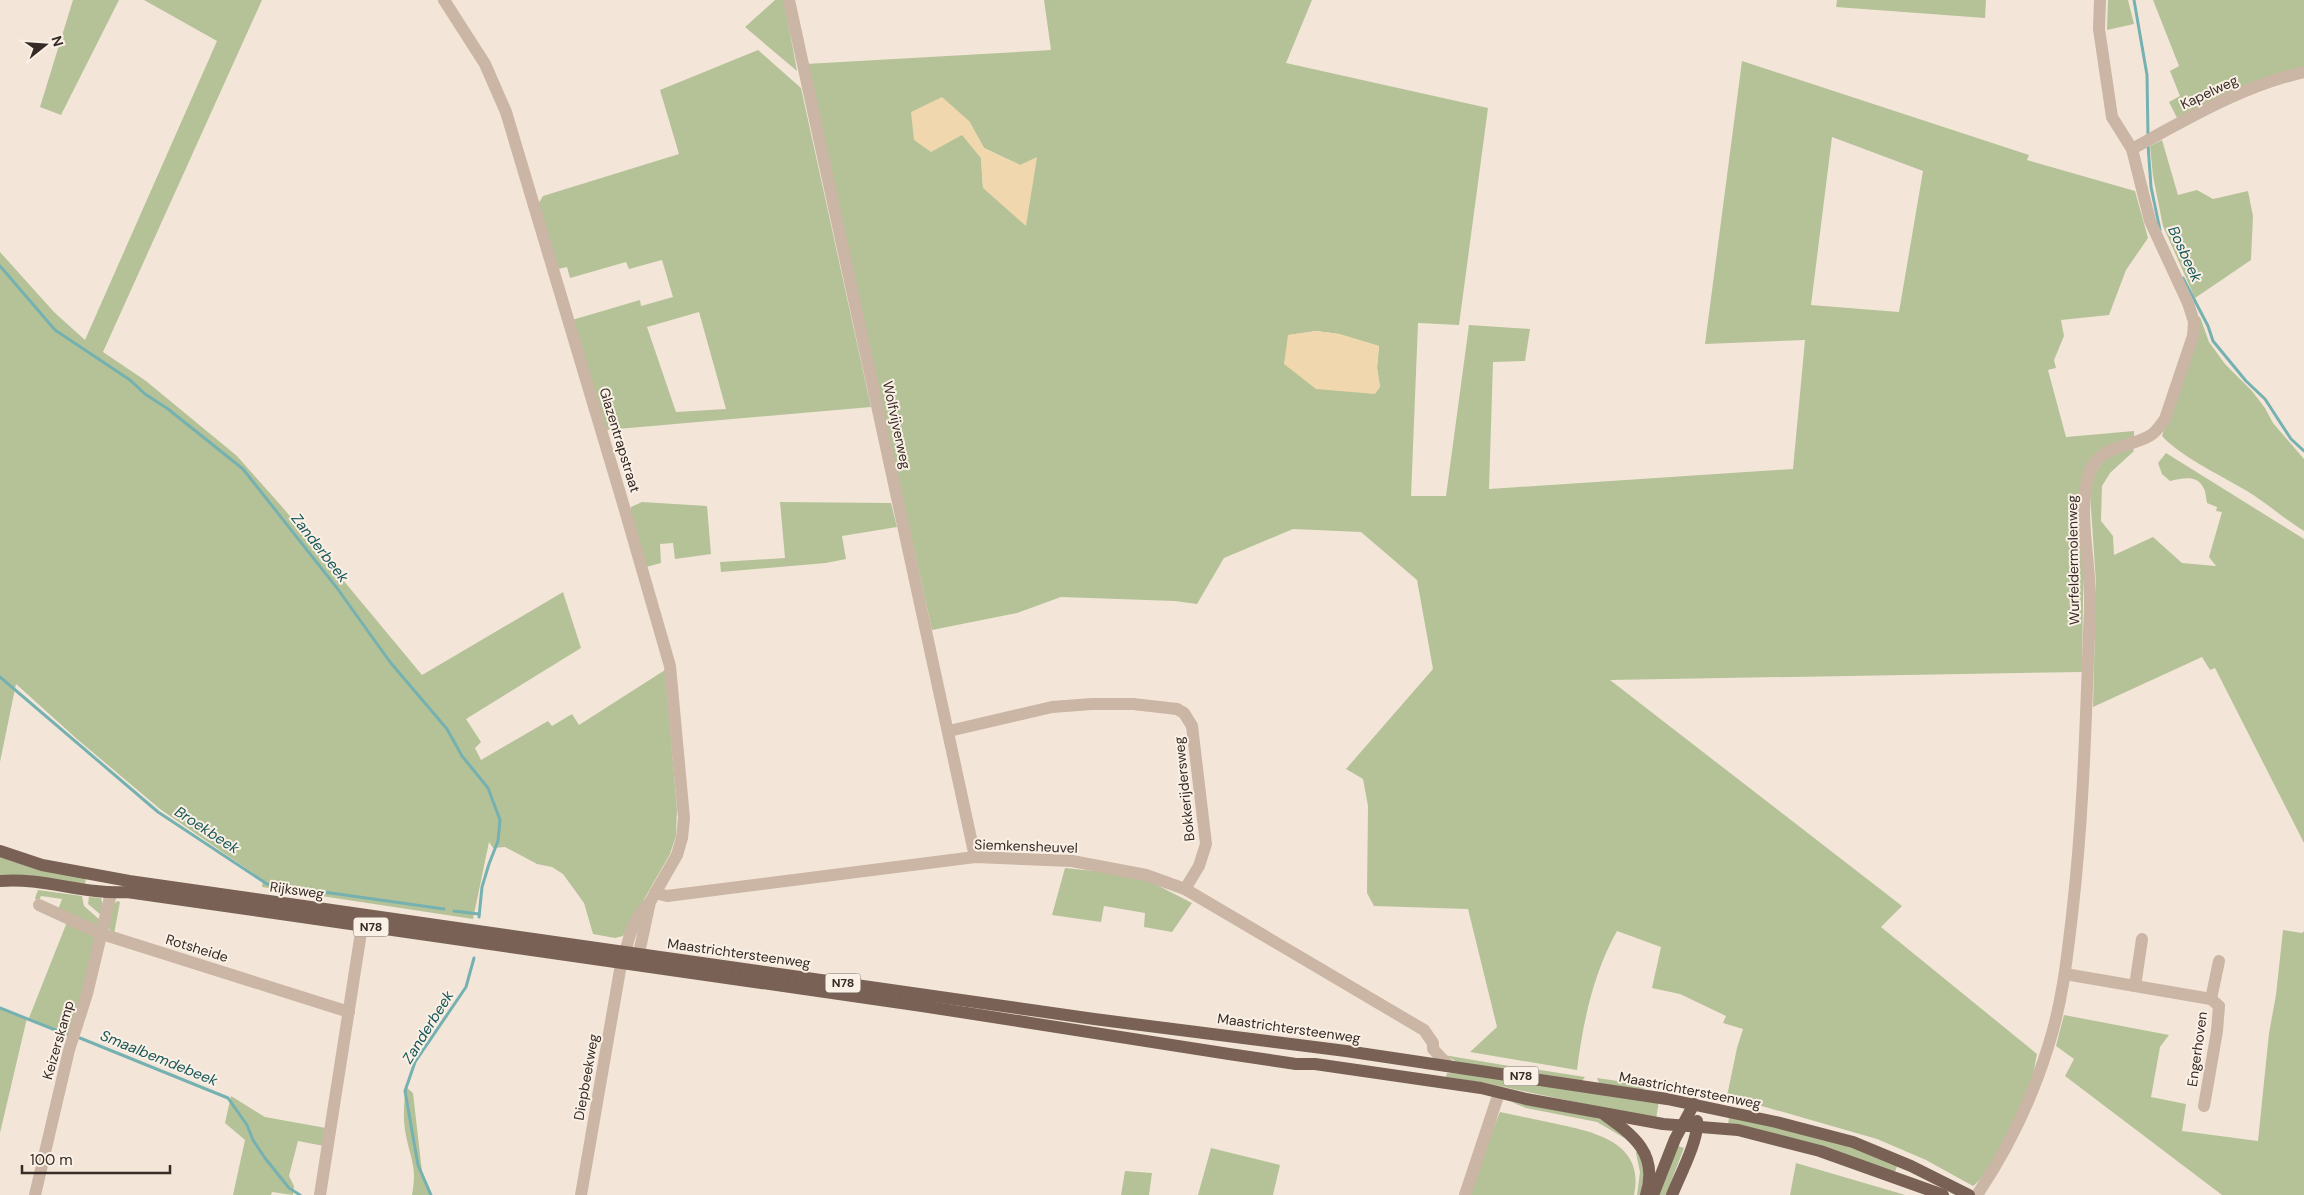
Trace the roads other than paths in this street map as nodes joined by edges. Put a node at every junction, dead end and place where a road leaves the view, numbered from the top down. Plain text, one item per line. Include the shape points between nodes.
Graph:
1 (444, 0) edge
2 (789, 0) edge
3 (2100, 0) edge
4 (2304, 72) edge
5 (2143, 143) junction
6 (948, 731) junction
7 (0, 851) edge
8 (975, 858) junction
9 (0, 881) edge
10 (1185, 889) junction
11 (111, 893) junction
12 (653, 898) junction
13 (39, 905) dead end
14 (362, 926) junction
15 (102, 934) junction
16 (2142, 939) dead end
17 (626, 951) junction
18 (589, 952) junction
19 (639, 953) junction
20 (2219, 961) dead end
21 (621, 964) junction
22 (2065, 974) junction
23 (2135, 986) junction
24 (2211, 999) junction
25 (349, 1012) junction
26 (1240, 1036) junction
27 (1433, 1049) junction
28 (1228, 1054) junction
29 (1421, 1061) junction
30 (1449, 1066) junction
31 (1499, 1093) junction
32 (1694, 1104) junction
33 (2204, 1106) dead end
34 (1602, 1113) junction
35 (1681, 1126) junction
36 (1698, 1128) junction
37 (1911, 1166) junction
38 (1906, 1180) junction
39 (323, 1181) junction
40 (35, 1195) edge
41 (320, 1195) edge
42 (326, 1195) edge
43 (581, 1195) edge
44 (1465, 1195) edge
45 (1646, 1195) edge
46 (1653, 1195) edge
47 (1672, 1195) edge
48 (1943, 1195) edge
49 (1969, 1195) edge
50 (1977, 1195) edge

1 - 12 street, Glazentrapstraat via 485,64 498,91 670,666 684,818 677,855
2 - 6 street, Wolfvijverweg
3 - 5 street, Wurfeldermolenweg via 2099,28 2112,117
4 - 5 street, Kapelweg via 2257,86 2199,112
5 - 22 street, Wurfeldermolenweg via 2150,222 2188,303 2194,322 2193,336 2165,419 2147,437 2108,450 2092,468 2084,498 2091,593 2090,632 2080,840
6 - 8 street, Wolfvijverweg
6 - 10 street, Bokkerijdersweg via 1060,706 1133,704 1177,709 1184,713 1192,726 1206,844 1199,866
7 - 18 main road, Rijksweg / N78 via 42,865 129,881
8 - 10 street, Siemkensheuvel via 1072,861 1146,875
8 - 12 street, Siemkensheuvel
9 - 11 main road, Rijksweg / N78 via 38,882
10 - 27 street, Siemkensheuvel via 1424,1030 1430,1036
11 - 14 main road, Rijksweg / N78 via 127,892
11 - 15 street, Keizerskamp
12 - 17 street, Glazentrapstraat via 634,923
12 - 19 street, Glazentrapstraat
13 - 15 street, Rotsheide
14 - 18 main road, Rijksweg / N78
14 - 25 street
15 - 25 street, Rotsheide
15 - 40 street, Keizerskamp via 69,1050
16 - 23 street
17 - 18 main road, Maastrichtersteenweg / N78
17 - 19 main road, Maastrichtersteenweg / N78
18 - 21 main road, Maastrichtersteenweg / N78
19 - 26 main road, Maastrichtersteenweg / N78 via 1094,1019
20 - 24 street, Engerhoven
21 - 28 main road, Maastrichtersteenweg / N78 via 1079,1029
21 - 43 street, Diepbeekweg
22 - 23 street, Engerhoven
22 - 50 street, Wurfeldermolenweg via 2046,1054 2013,1134
23 - 24 street, Engerhoven
24 - 33 street, Engerhoven via 2219,1006
25 - 39 street
26 - 28 main road via 1228,1041
26 - 29 main road, Maastrichtersteenweg / N78
27 - 29 street
27 - 30 street, Siemkensheuvel
28 - 31 main road, Maastrichtersteenweg / N78 via 1402,1076
29 - 30 main road, Maastrichtersteenweg / N78
30 - 32 main road, Maastrichtersteenweg / N78
31 - 34 main road, Maastrichtersteenweg / N78
31 - 44 street
32 - 35 main road
32 - 36 main road
32 - 37 main road, Maastrichtersteenweg via 1853,1142
34 - 35 main road, Maastrichtersteenweg / N78
34 - 45 main road via 1626,1130 1641,1146 1649,1170
35 - 36 main road, Maastrichtersteenweg / N78
35 - 46 main road
36 - 38 main road, Maastrichtersteenweg via 1762,1135
36 - 47 main road
37 - 38 street
37 - 49 main road, Maastrichtersteenweg
38 - 48 main road, Maastrichtersteenweg
39 - 41 street
39 - 42 street

